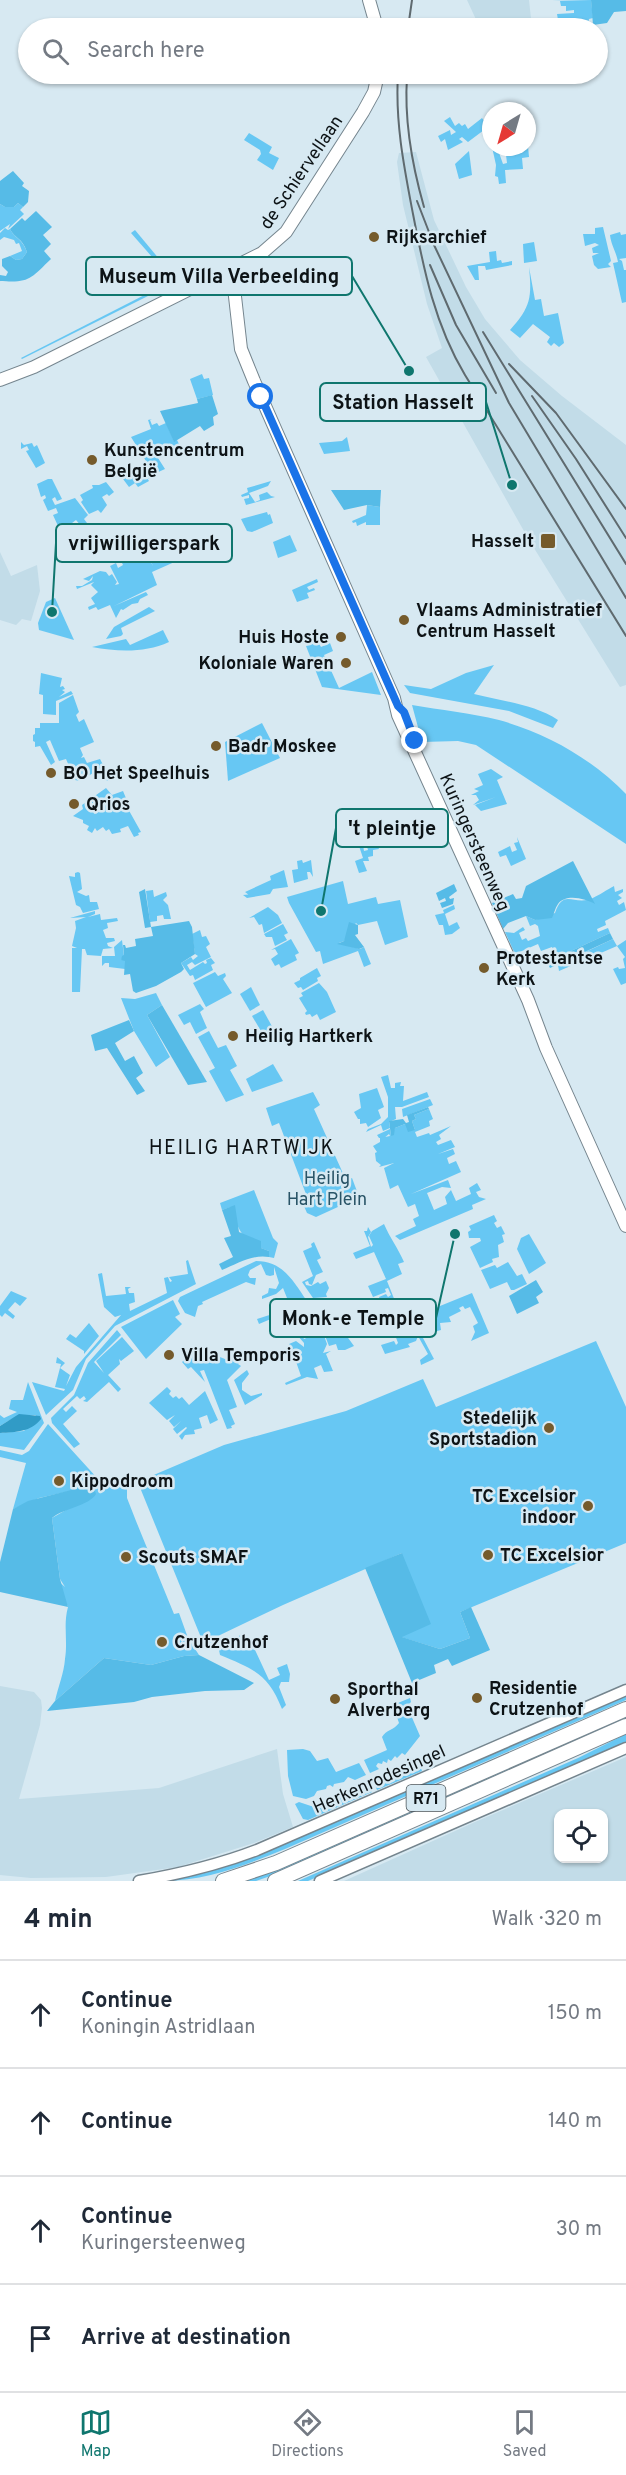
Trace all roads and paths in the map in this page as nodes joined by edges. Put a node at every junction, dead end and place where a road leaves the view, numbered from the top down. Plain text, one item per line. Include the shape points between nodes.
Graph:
1 (369, 0) edge
2 (374, 18) edge
3 (376, 84) edge
4 (229, 269) junction
5 (0, 380) edge
6 (626, 1227) edge
7 (626, 1690) edge
8 (626, 1708) edge
9 (626, 1726) edge
10 (626, 1748) edge
11 (139, 1881) edge
12 (223, 1881) edge
13 (275, 1881) edge
14 (320, 1881) edge

1 - 2 main road
3 - 4 main road, de Schiervellaan via 363,112 286,232 262,254
4 - 5 main road, de Schiervellaan via 34,367
4 - 6 main road, Kuringersteenweg via 241,349 398,706 398,715
7 - 11 street, Herkenrodesingel via 257,1850 183,1874
8 - 12 highway, Herkenrodesingel / R71 via 276,1863
9 - 13 highway, R71
10 - 14 street

